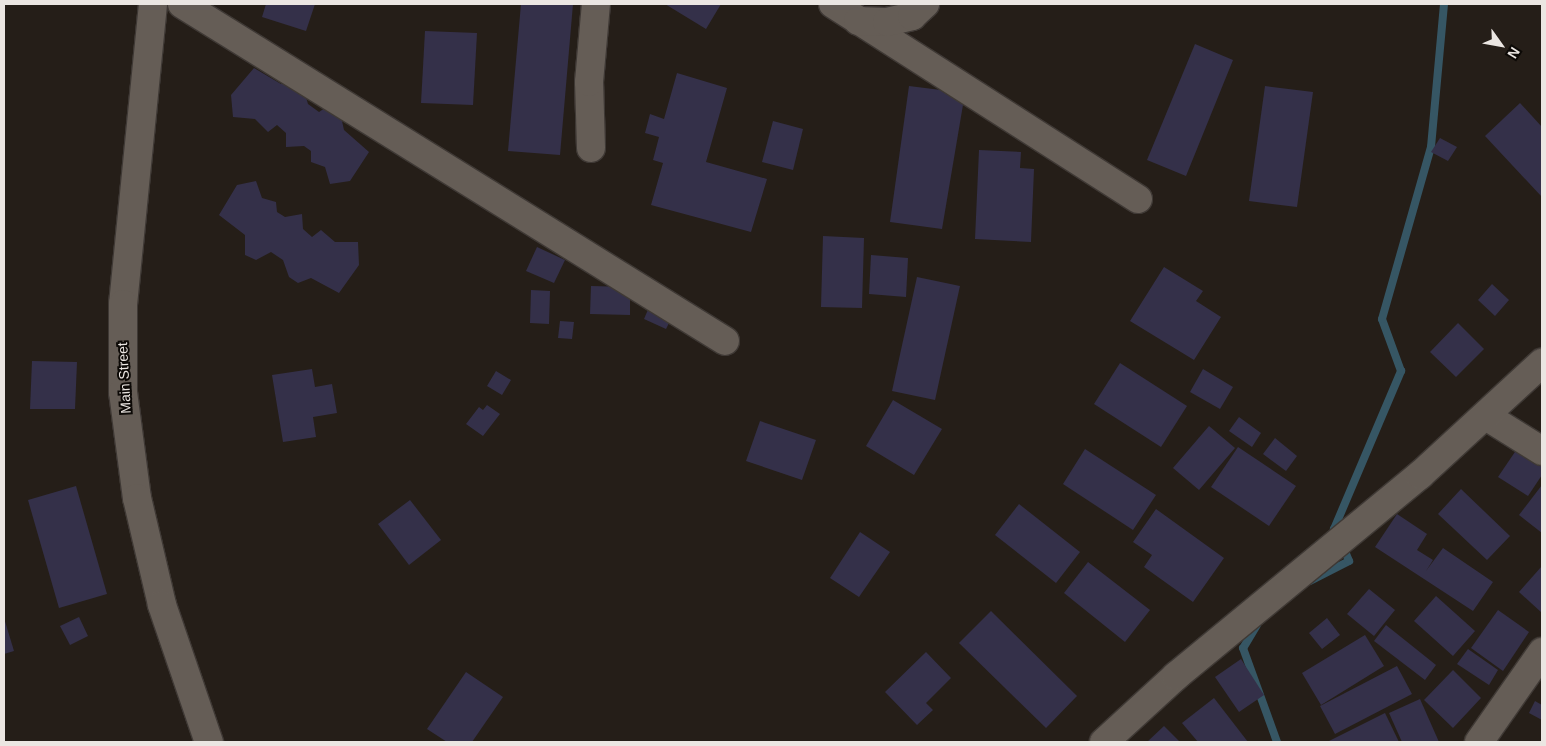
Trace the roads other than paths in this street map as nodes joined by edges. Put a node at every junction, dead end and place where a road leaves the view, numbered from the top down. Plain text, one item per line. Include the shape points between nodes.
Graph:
1 (153, 4) edge
2 (182, 4) edge
3 (596, 4) edge
4 (833, 4) edge
5 (925, 4) edge
6 (858, 20) junction
7 (591, 148) dead end
8 (1138, 199) dead end
9 (725, 341) dead end
10 (1542, 363) edge
11 (1486, 416) junction
12 (1542, 450) edge
13 (1542, 652) edge
14 (209, 742) edge
15 (1104, 742) edge
16 (1479, 742) edge

1 - 14 street, Main Street via 123,304 123,392 137,498 160,595
2 - 9 street
3 - 7 street via 589,82
4 - 6 street
5 - 6 street via 912,16 887,22
6 - 8 street
10 - 11 street
11 - 12 street
11 - 15 street via 1176,676
13 - 16 street

